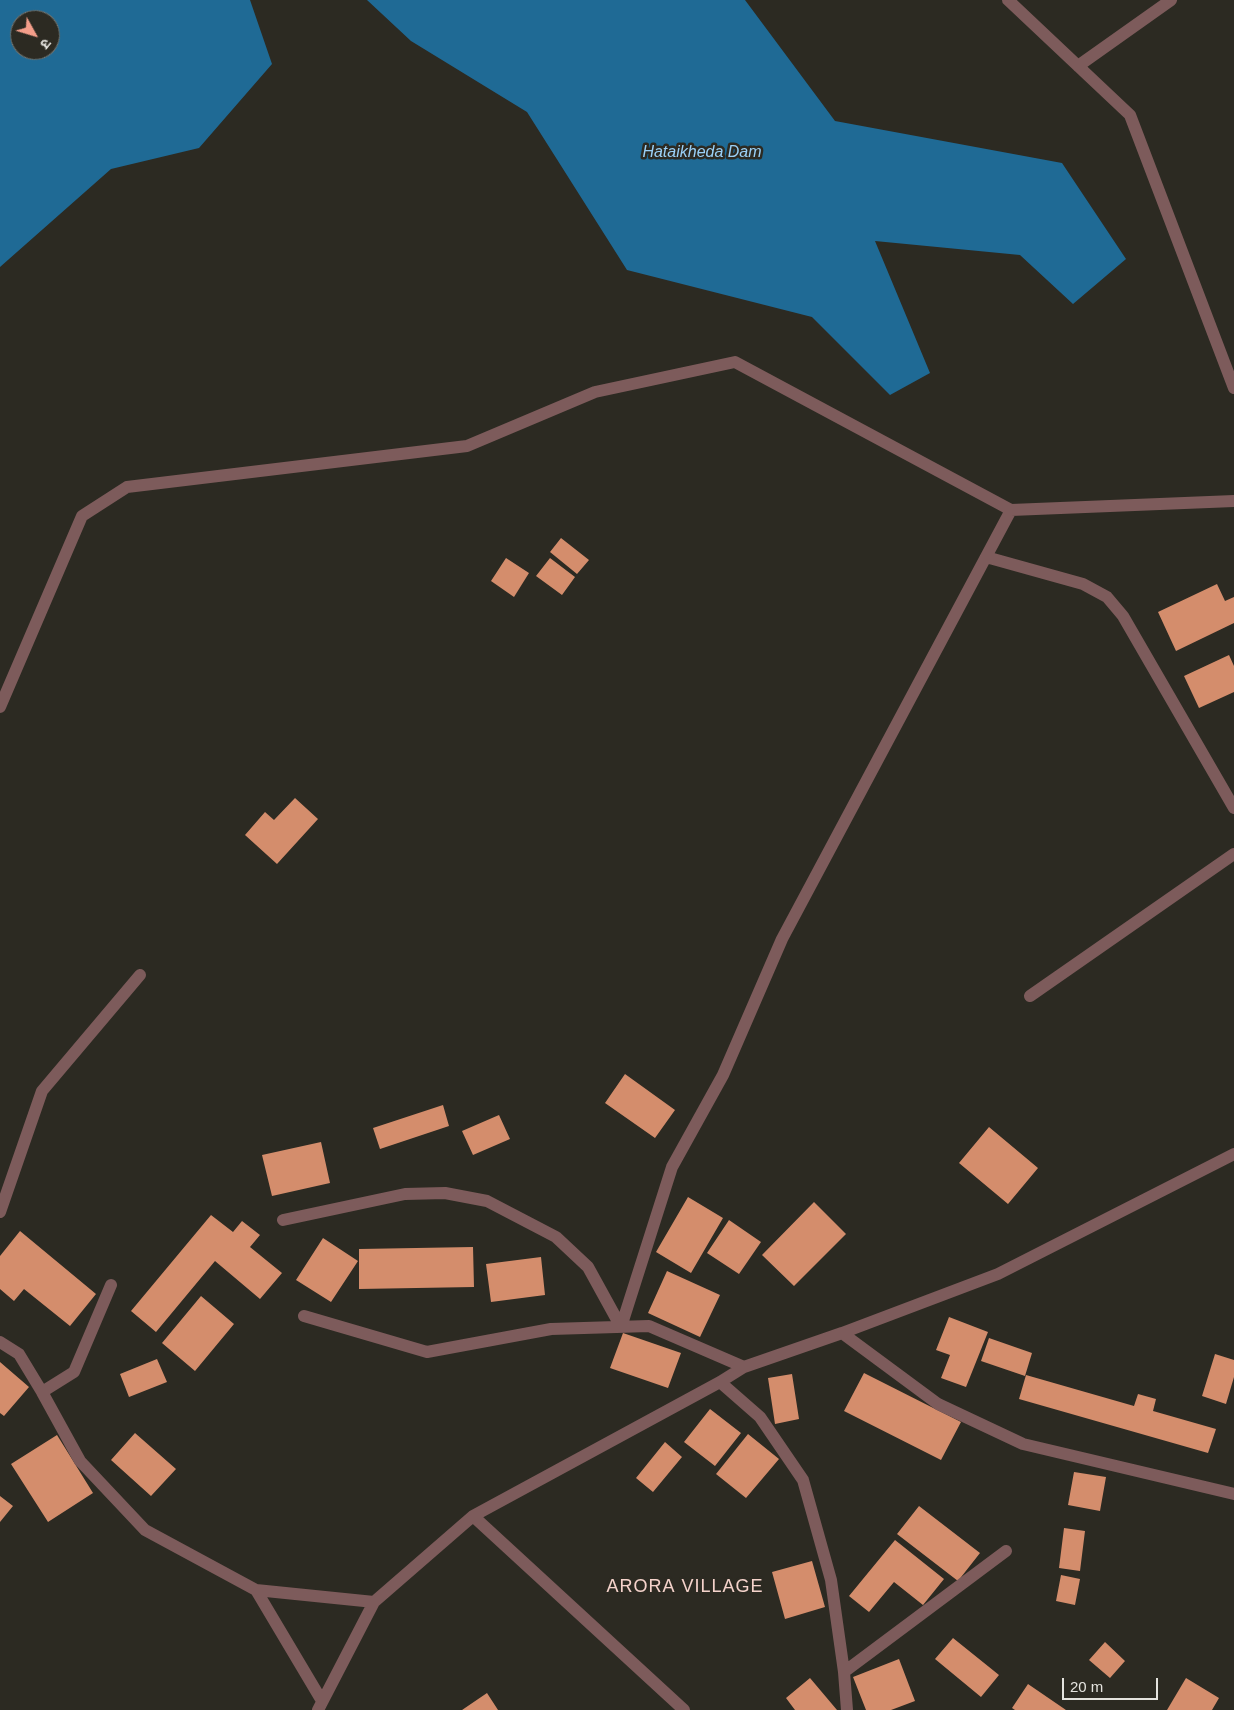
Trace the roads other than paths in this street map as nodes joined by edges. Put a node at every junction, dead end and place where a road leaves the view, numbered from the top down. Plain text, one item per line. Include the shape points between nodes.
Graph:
1 (1008, 0) edge
2 (1171, 0) edge
3 (1078, 66) junction
4 (1234, 352) edge
5 (1221, 353) junction
6 (1234, 388) edge
7 (1234, 501) edge
8 (1011, 510) junction
9 (986, 557) junction
10 (0, 707) edge
11 (1234, 808) edge
12 (1234, 854) edge
13 (140, 975) dead end
14 (1030, 996) dead end
15 (1234, 1154) edge
16 (0, 1212) edge
17 (283, 1220) dead end
18 (111, 1286) dead end
19 (304, 1316) dead end
20 (620, 1327) junction
21 (842, 1333) junction
22 (0, 1342) edge
23 (744, 1367) junction
24 (720, 1382) junction
25 (42, 1392) junction
26 (1234, 1494) edge
27 (474, 1516) junction
28 (1006, 1551) dead end
29 (256, 1590) junction
30 (374, 1602) junction
31 (844, 1672) junction
32 (320, 1705) edge
33 (684, 1710) edge
34 (847, 1710) edge

1 - 3 street
2 - 3 street
3 - 5 street via 1130,115
4 - 5 street
5 - 6 street
7 - 8 street
8 - 9 street
8 - 10 street via 735,362 595,392 467,446 127,487 82,516
9 - 11 street via 1083,584 1107,597 1124,616
9 - 20 street via 782,939 723,1075 672,1167
12 - 14 street
13 - 16 street via 42,1091
15 - 21 street via 998,1274
17 - 20 street via 405,1194 445,1193 486,1201 556,1237 582,1261
18 - 25 street via 74,1372
19 - 20 street via 427,1352 551,1329
20 - 23 street via 650,1326
21 - 23 street
21 - 26 street via 938,1404 1023,1444
22 - 25 street via 18,1354
23 - 24 street
24 - 27 street
24 - 31 street via 760,1417 803,1480 831,1580
25 - 29 street via 80,1461 145,1530
27 - 30 street
27 - 33 street
28 - 31 street
29 - 30 street
29 - 32 street
30 - 32 street
31 - 34 street

